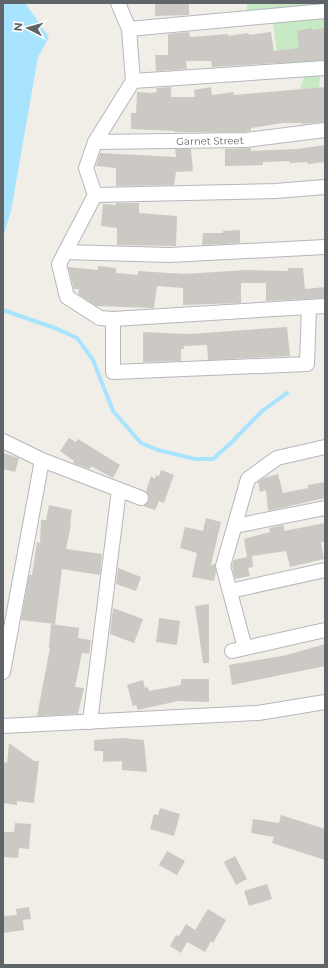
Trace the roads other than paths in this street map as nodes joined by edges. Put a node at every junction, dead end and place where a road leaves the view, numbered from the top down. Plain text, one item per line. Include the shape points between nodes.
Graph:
1 (118, 3) edge
2 (325, 11) edge
3 (129, 28) junction
4 (325, 68) edge
5 (133, 81) junction
6 (325, 130) edge
7 (95, 142) junction
8 (325, 187) edge
9 (94, 194) junction
10 (325, 247) edge
11 (65, 252) junction
12 (325, 306) edge
13 (309, 307) junction
14 (113, 319) junction
15 (3, 441) edge
16 (325, 447) edge
17 (42, 460) junction
18 (119, 490) junction
19 (141, 498) dead end
20 (325, 508) edge
21 (235, 526) junction
22 (325, 570) edge
23 (230, 591) junction
24 (325, 630) edge
25 (246, 648) junction
26 (232, 651) dead end
27 (3, 672) edge
28 (325, 702) edge
29 (90, 722) junction
30 (3, 726) edge

1 - 3 street
2 - 3 street
3 - 5 street
4 - 5 street
5 - 7 street
6 - 7 street, Garnet Street via 246,140
7 - 9 street via 86,168
8 - 9 street via 275,191
9 - 11 street
10 - 11 street via 168,255
11 - 14 street via 59,264 67,297 100,318
12 - 13 street
13 - 14 street
13 - 14 street via 307,364 114,372
15 - 17 street
16 - 21 street via 277,458 248,479
17 - 18 street
17 - 27 street
18 - 19 street
18 - 29 street
20 - 21 street
21 - 23 street via 224,566
22 - 23 street
23 - 25 street
24 - 25 street
25 - 26 street
28 - 29 street via 258,713
29 - 30 street

